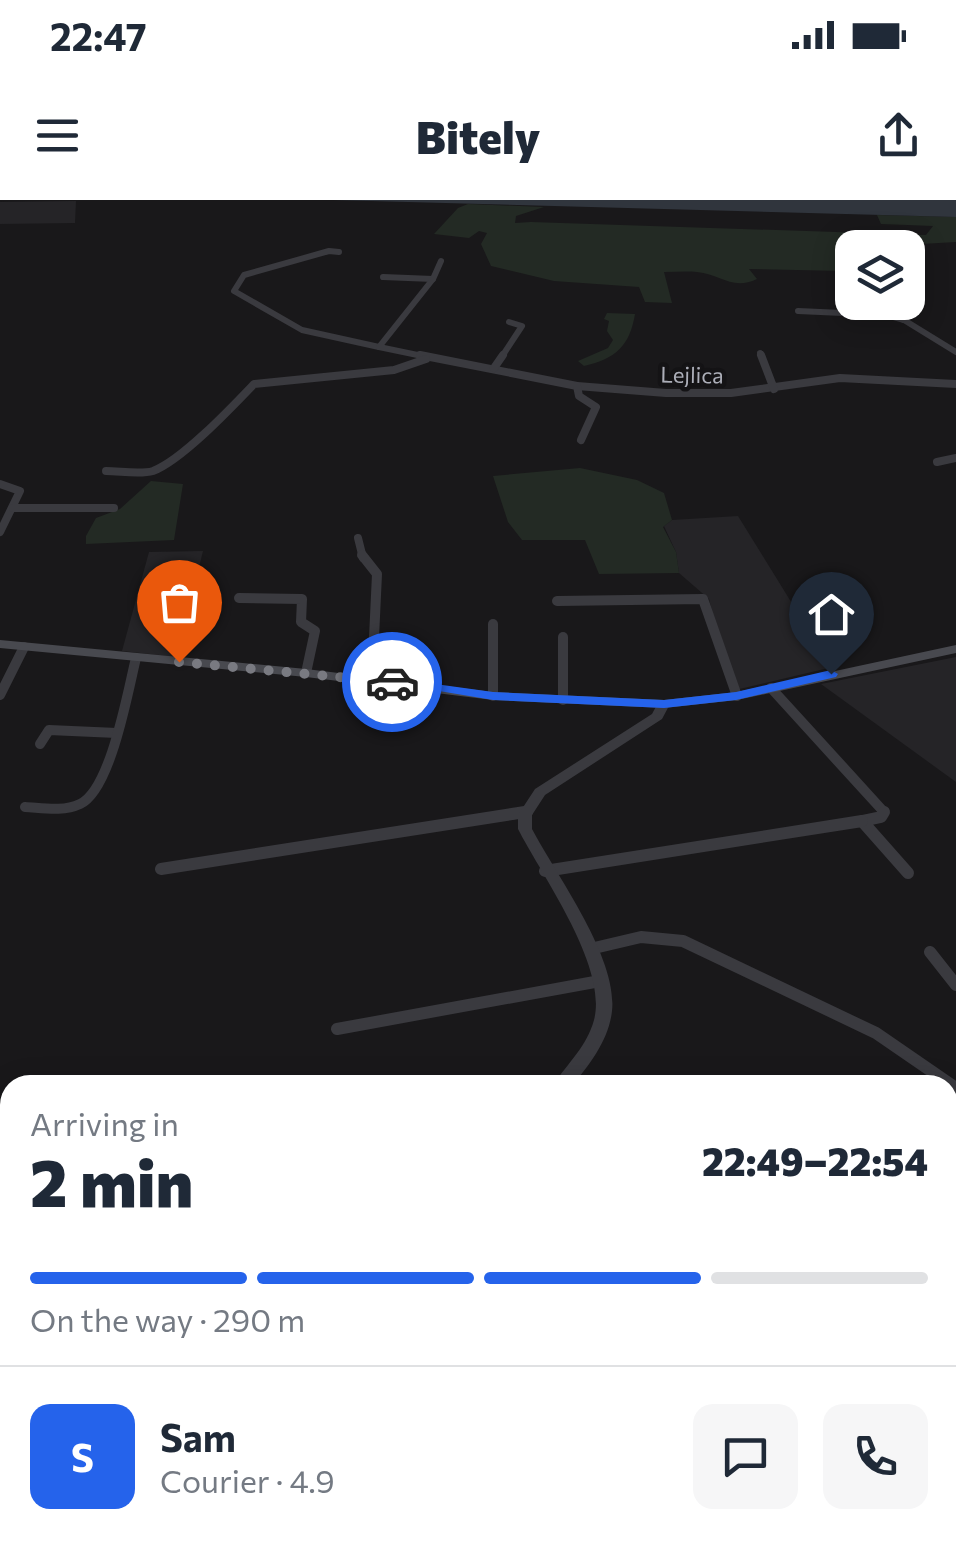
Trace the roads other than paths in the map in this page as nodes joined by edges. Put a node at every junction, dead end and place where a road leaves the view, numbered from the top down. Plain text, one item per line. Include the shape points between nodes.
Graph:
1 (339, 252) dead end
2 (440, 261) dead end
3 (383, 277) dead end
4 (433, 279) junction
5 (798, 311) dead end
6 (835, 312) edge
7 (904, 320) edge
8 (509, 322) dead end
9 (379, 347) junction
10 (956, 352) edge
11 (760, 354) dead end
12 (428, 358) junction
13 (494, 368) junction
14 (956, 384) edge
15 (577, 386) junction
16 (774, 389) junction
17 (580, 440) dead end
18 (956, 458) edge
19 (937, 462) dead end
20 (106, 471) dead end
21 (0, 484) edge
22 (12, 508) junction
23 (114, 508) dead end
24 (0, 532) edge
25 (358, 538) dead end
26 (240, 598) dead end
27 (557, 601) dead end
28 (494, 624) dead end
29 (563, 638) dead end
30 (0, 644) edge
31 (24, 646) junction
32 (956, 650) edge
33 (136, 658) junction
34 (306, 672) junction
35 (372, 680) junction
36 (770, 688) junction
37 (0, 695) edge
38 (493, 696) junction
39 (736, 696) junction
40 (563, 700) junction
41 (664, 704) junction
42 (117, 733) junction
43 (40, 744) dead end
44 (25, 807) dead end
45 (528, 812) junction
46 (862, 821) junction
47 (161, 870) dead end
48 (546, 872) junction
49 (908, 873) dead end
50 (590, 950) junction
51 (930, 952) dead end
52 (600, 981) junction
53 (956, 985) edge
54 (337, 1029) dead end
55 (569, 1075) edge
56 (937, 1075) edge

1 - 9 street, Lejlica via 244,275 234,290 292,328
2 - 4 street
3 - 4 street
4 - 9 street
5 - 6 street
7 - 10 street
8 - 13 street via 522,326
9 - 12 street, Lejlica
11 - 16 street
12 - 13 street, Lejlica
12 - 20 street, Lejlica via 394,370 254,384 165,464 150,472
13 - 15 street, Lejlica
14 - 16 street, Lejlica via 840,378
15 - 16 street, Lejlica via 731,394
15 - 17 street via 578,396 596,407
18 - 19 street
21 - 22 street via 20,491
22 - 23 street
22 - 24 street
25 - 35 street via 376,574
26 - 34 street via 302,600 301,622 315,631
27 - 39 street via 703,599
28 - 38 street
29 - 40 street
30 - 31 main road
31 - 33 main road
31 - 37 street
32 - 36 main road
33 - 34 main road
33 - 42 street
34 - 35 main road
35 - 38 main road
36 - 39 main road
36 - 46 street via 884,812
38 - 40 main road
39 - 41 main road
40 - 41 main road
41 - 45 street via 657,716 540,792
42 - 43 street via 49,730
42 - 44 street via 88,800
45 - 47 street
45 - 48 street via 525,829
46 - 48 street
46 - 49 street
48 - 50 street
50 - 52 street
50 - 56 street via 640,937 683,941 876,1033
51 - 53 street
52 - 54 street
52 - 55 street via 603,1018

